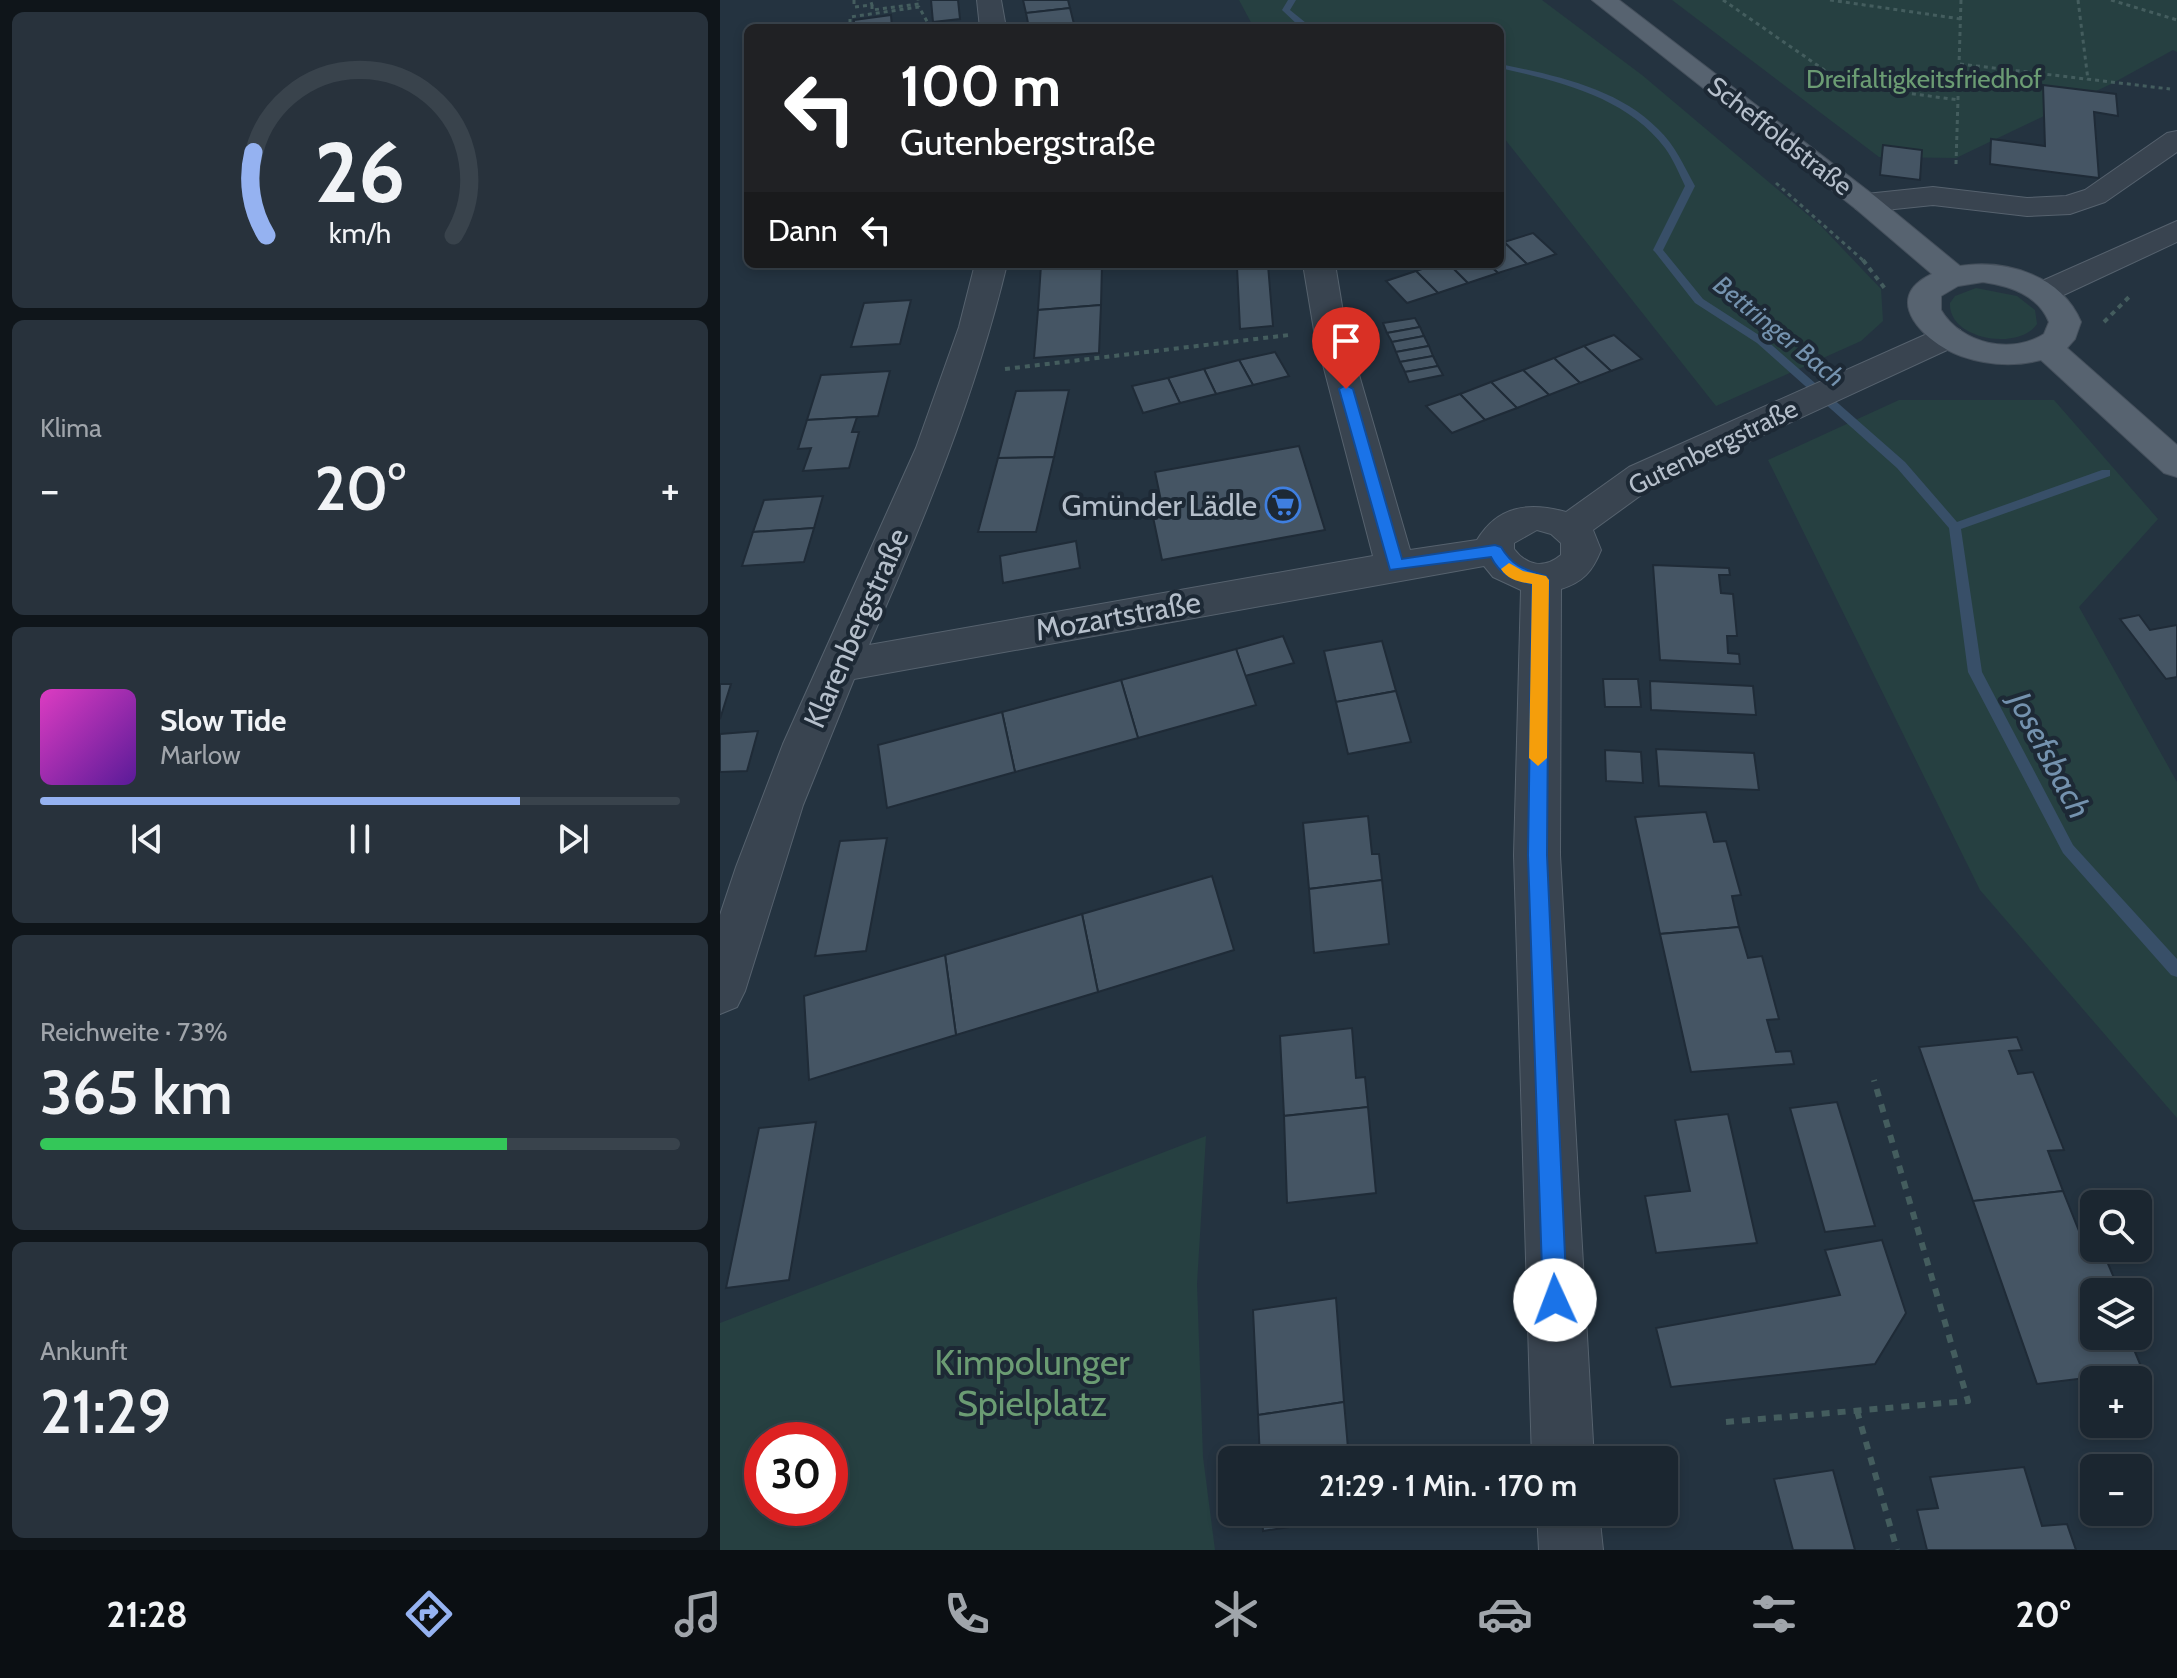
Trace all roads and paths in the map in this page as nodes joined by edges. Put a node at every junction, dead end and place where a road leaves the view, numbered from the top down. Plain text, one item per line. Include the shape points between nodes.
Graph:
1 (854, 0) edge
2 (918, 0) edge
3 (989, 0) edge
4 (1604, 0) edge
5 (1723, 0) edge
6 (1830, 0) edge
7 (1961, 0) edge
8 (2078, 0) edge
9 (2111, 0) edge
10 (871, 4) edge
11 (1961, 19) junction
12 (2177, 20) edge
13 (850, 24) edge
14 (928, 24) edge
15 (992, 24) edge
16 (1960, 64) junction
17 (2088, 80) junction
18 (2170, 89) dead end
19 (1959, 100) junction
20 (2177, 139) edge
21 (1766, 174) dead end
22 (1956, 197) junction
23 (1866, 203) junction
24 (2177, 230) edge
25 (990, 268) edge
26 (1320, 268) edge
27 (1953, 276) junction
28 (2142, 288) dead end
29 (2044, 292) junction
30 (1330, 330) junction
31 (1948, 337) junction
32 (2047, 348) junction
33 (1909, 355) junction
34 (961, 374) junction
35 (2078, 375) junction
36 (2177, 465) edge
37 (1571, 527) junction
38 (1495, 551) junction
39 (1395, 566) junction
40 (1541, 580) junction
41 (840, 666) junction
42 (720, 991) edge
43 (1874, 1080) dead end
44 (1857, 1411) junction
45 (1726, 1422) dead end
46 (1562, 1446) edge
47 (1569, 1526) edge
48 (1571, 1550) edge
49 (1897, 1550) edge

1 - 10 path via 854,7
2 - 10 path via 919,4 872,10
3 - 15 street
4 - 23 main road, Scheffoldstraße
5 - 19 path via 1846,85
6 - 11 path
7 - 11 path
8 - 17 path
9 - 12 path
11 - 16 path
13 - 14 path via 850,17 919,7
16 - 17 path
16 - 19 path
17 - 18 path
19 - 22 path
20 - 22 street via 2095,196 2070,205 2027,207
21 - 33 path via 1869,265 1892,303 1884,336
22 - 23 street
23 - 27 main road, Scheffoldstraße
24 - 29 street
25 - 34 street, Klarenbergstraße
26 - 30 street
27 - 29 main road via 1999,275
27 - 31 main road via 1934,285 1925,298 1930,320
28 - 35 path via 2121,303 2094,337 2104,365
29 - 32 main road via 2065,322 2063,334
30 - 34 path
30 - 39 street
31 - 32 main road via 1999,353
31 - 33 street, Gutenbergstraße
32 - 35 main road
33 - 37 street, Gutenbergstraße via 1642,476
34 - 41 street, Klarenbergstraße via 951,409
35 - 36 main road
37 - 38 street via 1538,517 1520,520 1497,538
37 - 40 street via 1584,549 1581,561 1572,571
38 - 39 street, Mozartstraße
38 - 40 street via 1519,576
39 - 41 street, Mozartstraße
40 - 46 street via 1539,930
41 - 42 street, Klarenbergstraße via 759,865
43 - 44 path via 1968,1401
44 - 45 path
44 - 49 path
47 - 48 street

